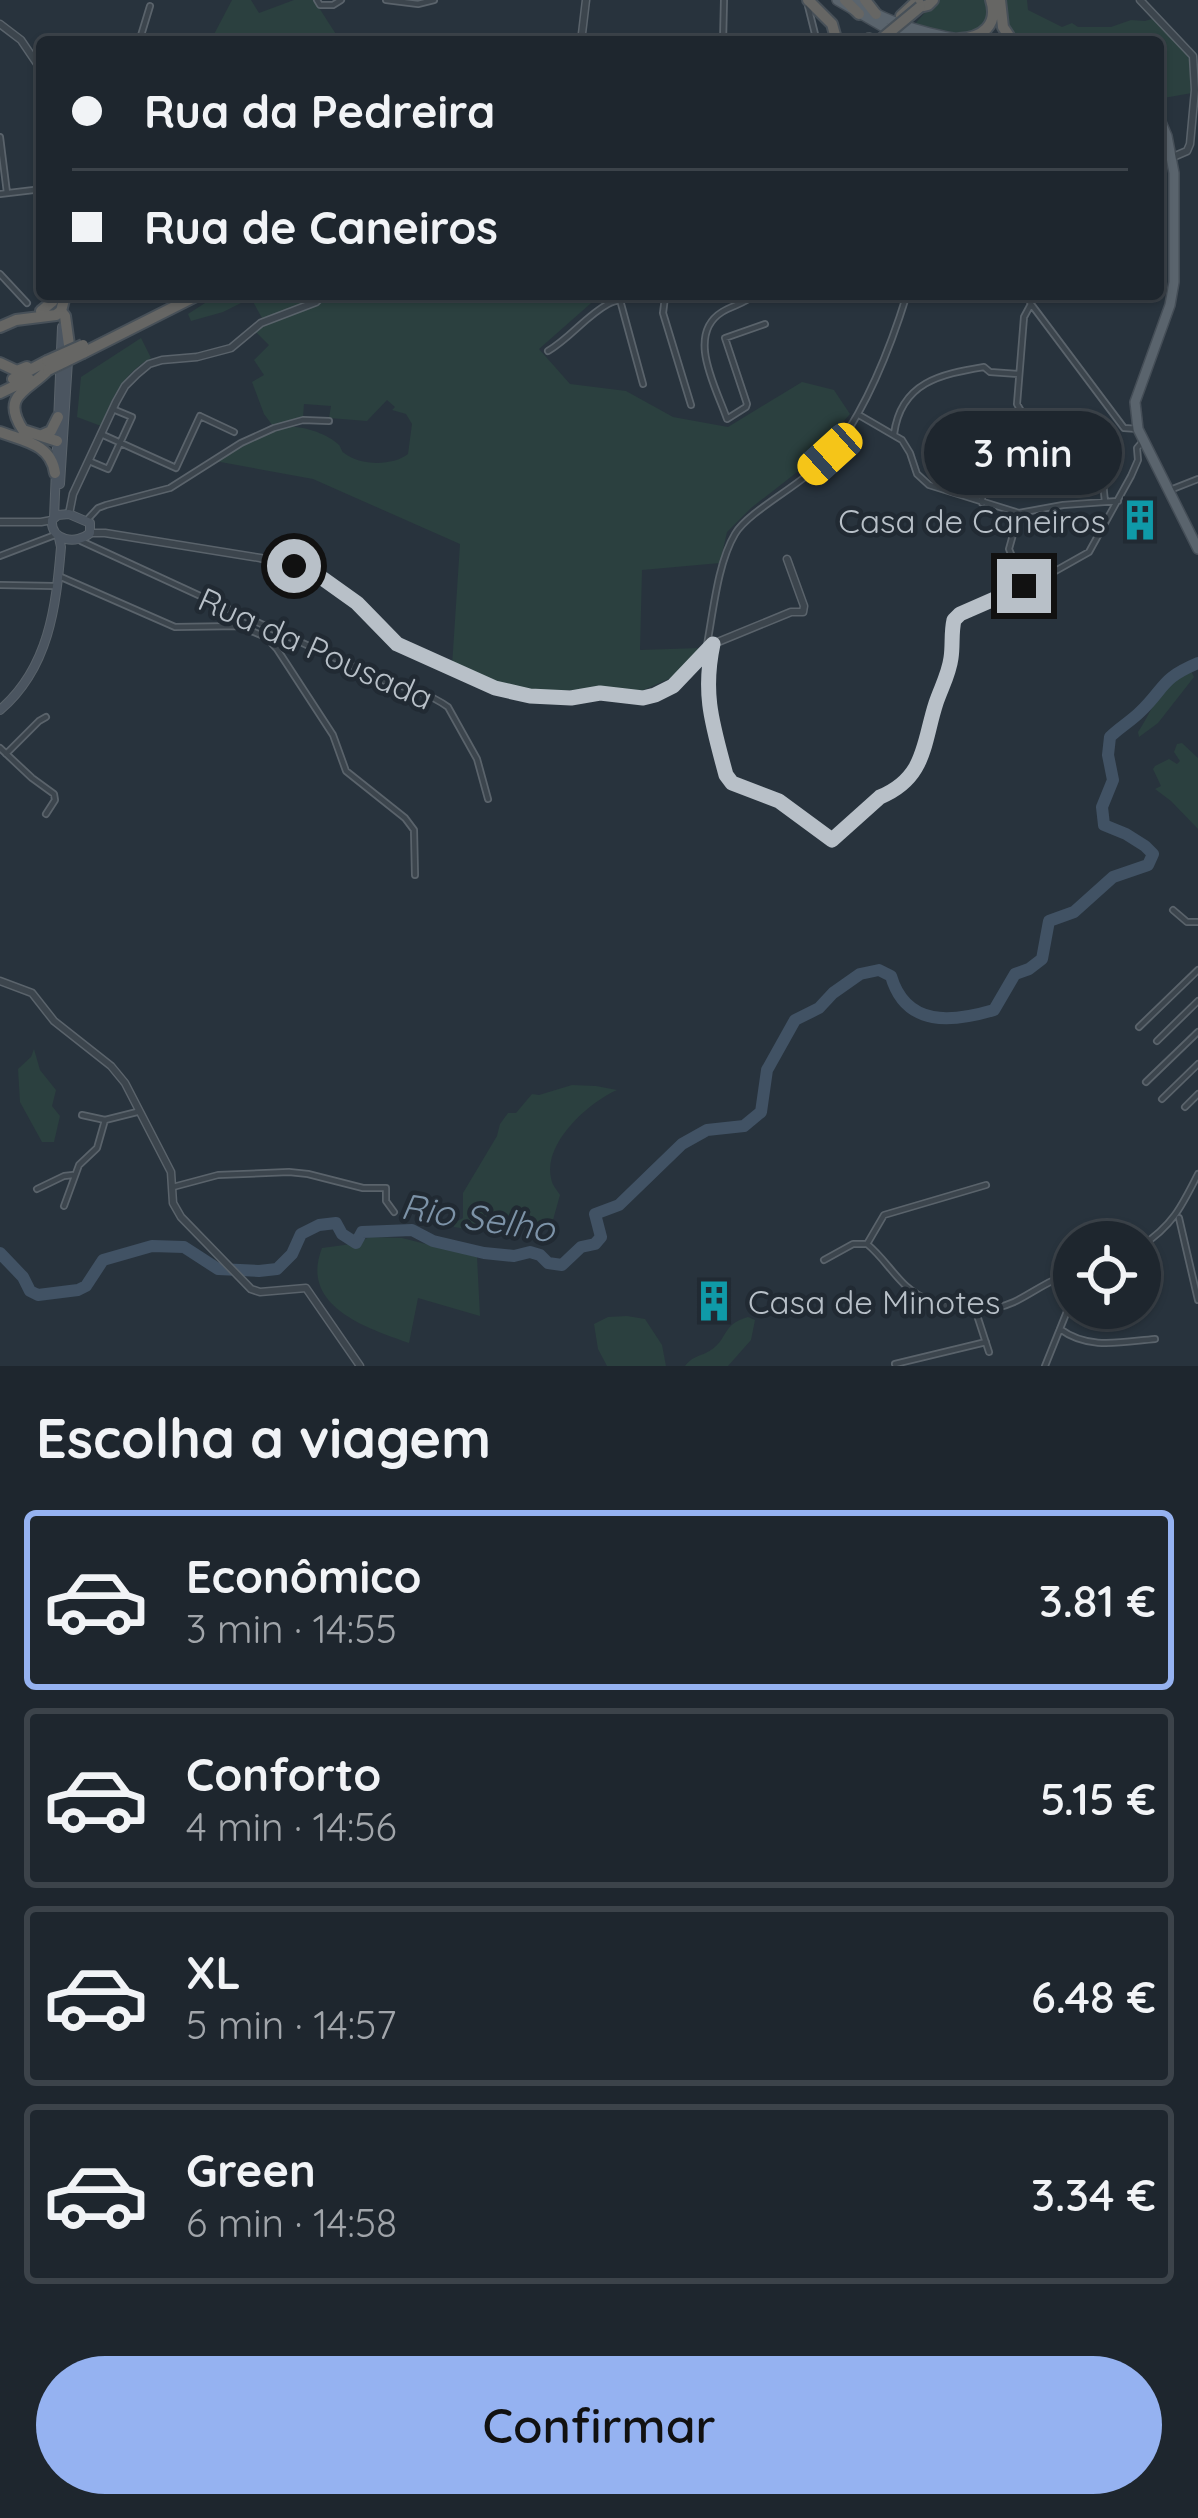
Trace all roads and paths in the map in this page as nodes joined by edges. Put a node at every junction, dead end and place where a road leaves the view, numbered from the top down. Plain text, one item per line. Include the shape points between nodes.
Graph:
1 (317, 0) edge
2 (341, 0) edge
3 (386, 0) edge
4 (434, 0) edge
5 (586, 0) edge
6 (724, 0) edge
7 (808, 0) edge
8 (845, 0) edge
9 (865, 0) edge
10 (1140, 0) edge
11 (920, 2) edge
12 (997, 4) edge
13 (150, 6) dead end
14 (859, 14) joint
15 (876, 14) junction
16 (0, 24) edge
17 (142, 36) edge
18 (581, 36) edge
19 (724, 36) edge
20 (816, 36) edge
21 (835, 36) edge
22 (879, 36) edge
23 (879, 36) edge
24 (908, 36) edge
25 (946, 36) edge
26 (978, 36) edge
27 (998, 36) edge
28 (1008, 36) edge
29 (36, 61) edge
30 (1164, 131) edge
31 (0, 137) edge
32 (1169, 144) junction
33 (1190, 144) junction
34 (1172, 157) junction
35 (36, 190) edge
36 (4, 193) edge
37 (0, 274) edge
38 (55, 300) edge
39 (61, 300) edge
40 (63, 300) edge
41 (173, 300) edge
42 (187, 300) edge
43 (318, 300) edge
44 (617, 300) edge
45 (620, 300) edge
46 (665, 300) edge
47 (748, 300) edge
48 (905, 300) edge
49 (1029, 300) edge
50 (27, 303) dead end
51 (1031, 304) junction
52 (61, 311) junction
53 (41, 314) junction
54 (0, 323) edge
55 (765, 324) dead end
56 (65, 340) junction
57 (83, 349) junction
58 (548, 351) dead end
59 (0, 363) edge
60 (48, 366) junction
61 (1018, 374) junction
62 (643, 384) dead end
63 (0, 389) edge
64 (691, 405) dead end
65 (113, 410) junction
66 (859, 415) junction
67 (58, 416) junction
68 (329, 421) dead end
69 (0, 432) edge
70 (234, 432) dead end
71 (101, 434) junction
72 (894, 434) junction
73 (1141, 435) junction
74 (61, 436) junction
75 (33, 439) junction
76 (984, 441) dead end
77 (120, 443) junction
78 (89, 461) junction
79 (58, 471) junction
80 (1198, 479) edge
81 (1168, 491) junction
82 (1105, 501) junction
83 (1118, 501) junction
84 (982, 503) junction
85 (1019, 513) junction
86 (0, 522) edge
87 (56, 526) junction
88 (85, 533) junction
89 (1198, 550) edge
90 (0, 556) edge
91 (787, 560) dead end
92 (58, 581) junction
93 (0, 585) edge
94 (1024, 586) junction
95 (709, 647) junction
96 (0, 710) edge
97 (46, 718) dead end
98 (3, 751) edge
99 (488, 799) dead end
100 (46, 814) dead end
101 (415, 875) dead end
102 (1173, 910) dead end
103 (1198, 922) edge
104 (1198, 970) edge
105 (0, 981) edge
106 (1198, 1001) edge
107 (1139, 1027) dead end
108 (1198, 1032) edge
109 (1157, 1041) dead end
110 (1198, 1064) edge
111 (1146, 1082) dead end
112 (1198, 1094) edge
113 (1162, 1099) dead end
114 (1185, 1107) dead end
115 (141, 1112) junction
116 (82, 1114) dead end
117 (105, 1120) junction
118 (1198, 1174) edge
119 (74, 1175) junction
120 (986, 1184) dead end
121 (172, 1186) junction
122 (37, 1189) dead end
123 (64, 1206) dead end
124 (394, 1212) dead end
125 (1178, 1214) junction
126 (1161, 1232) edge
127 (867, 1244) junction
128 (824, 1260) dead end
129 (1053, 1281) edge
130 (1198, 1300) edge
131 (975, 1309) junction
132 (1060, 1329) joint
133 (1155, 1339) dead end
134 (986, 1342) junction
135 (989, 1352) dead end
136 (896, 1364) edge
137 (360, 1366) edge
138 (1045, 1366) edge

1 - 2 street
3 - 4 street
5 - 18 street
6 - 19 street
7 - 20 street
7 - 21 highway
8 - 14 highway
8 - 15 main road
9 - 15 highway
10 - 33 street via 1192,56
11 - 22 highway, bridge
11 - 23 highway, bridge
12 - 26 highway
12 - 27 highway
12 - 28 highway
13 - 17 street
14 - 24 main road
15 - 25 main road
16 - 29 street
30 - 32 main road
31 - 36 street
32 - 33 street
32 - 34 main road
33 - 34 street
34 - 73 main road via 1172,293 1135,402
35 - 36 street
37 - 50 street
38 - 53 highway
39 - 52 highway
40 - 56 main road
41 - 57 highway
42 - 57 highway
43 - 65 street via 261,323 222,351 149,364
44 - 58 street
45 - 62 street
46 - 64 street
47 - 55 street via 716,317 704,335 727,419 747,404 725,338
48 - 66 street
49 - 51 street
51 - 61 street
51 - 73 street via 1124,428
52 - 53 highway
52 - 56 highway
53 - 54 highway via 9,314
53 - 56 highway
56 - 67 main road
56 - 74 main road
57 - 60 highway, bridge
59 - 60 highway
60 - 63 highway
60 - 75 highway via 12,408
61 - 72 street via 984,367 931,378 907,401
61 - 82 street via 1022,413 1099,456
65 - 71 street
65 - 77 street via 131,417
66 - 72 street
66 - 95 street via 830,454 736,532
67 - 74 main road
67 - 75 highway via 51,431
68 - 88 street via 274,428 170,488 98,508
69 - 75 highway
70 - 77 street via 200,416 176,468
71 - 77 street
71 - 78 street
72 - 84 street via 921,481
73 - 81 main road
73 - 83 street
74 - 75 highway
74 - 79 highway
75 - 79 highway
76 - 84 street
77 - 78 street via 108,470
78 - 87 street
79 - 87 main road
80 - 81 street
81 - 89 main road
82 - 83 street
82 - 85 street
83 - 94 street via 1089,552
84 - 85 street
85 - 94 street via 1009,555
86 - 87 street
87 - 88 main road
87 - 88 main road
87 - 90 street
87 - 92 main road
88 - 95 street via 294,566 357,603 397,644 530,696 655,695
88 - 99 street, Rua da Pousada via 92,547 441,702 477,758
91 - 95 street via 803,612
92 - 93 street
92 - 96 main road via 40,653
92 - 101 street via 175,627 239,626 266,637 333,735 346,771 414,830
94 - 95 street via 960,614 922,762 832,840 726,775 707,699
97 - 98 street
98 - 100 street via 54,794
102 - 103 street
104 - 107 street
105 - 115 street via 32,993 111,1066
106 - 109 street
108 - 111 street
110 - 113 street
112 - 114 street
115 - 117 street
115 - 121 street
116 - 117 street
117 - 119 street via 97,1148
118 - 125 street
119 - 122 street
119 - 123 street
120 - 127 street via 884,1215
121 - 124 street via 218,1175 308,1174 386,1188
121 - 137 street via 172,1204 205,1245 251,1289 306,1288
125 - 126 street
125 - 130 street
127 - 128 street
127 - 131 street via 928,1302
129 - 131 street via 1010,1304
131 - 134 street
132 - 133 street via 1086,1342
132 - 138 street
134 - 135 street
134 - 136 street

